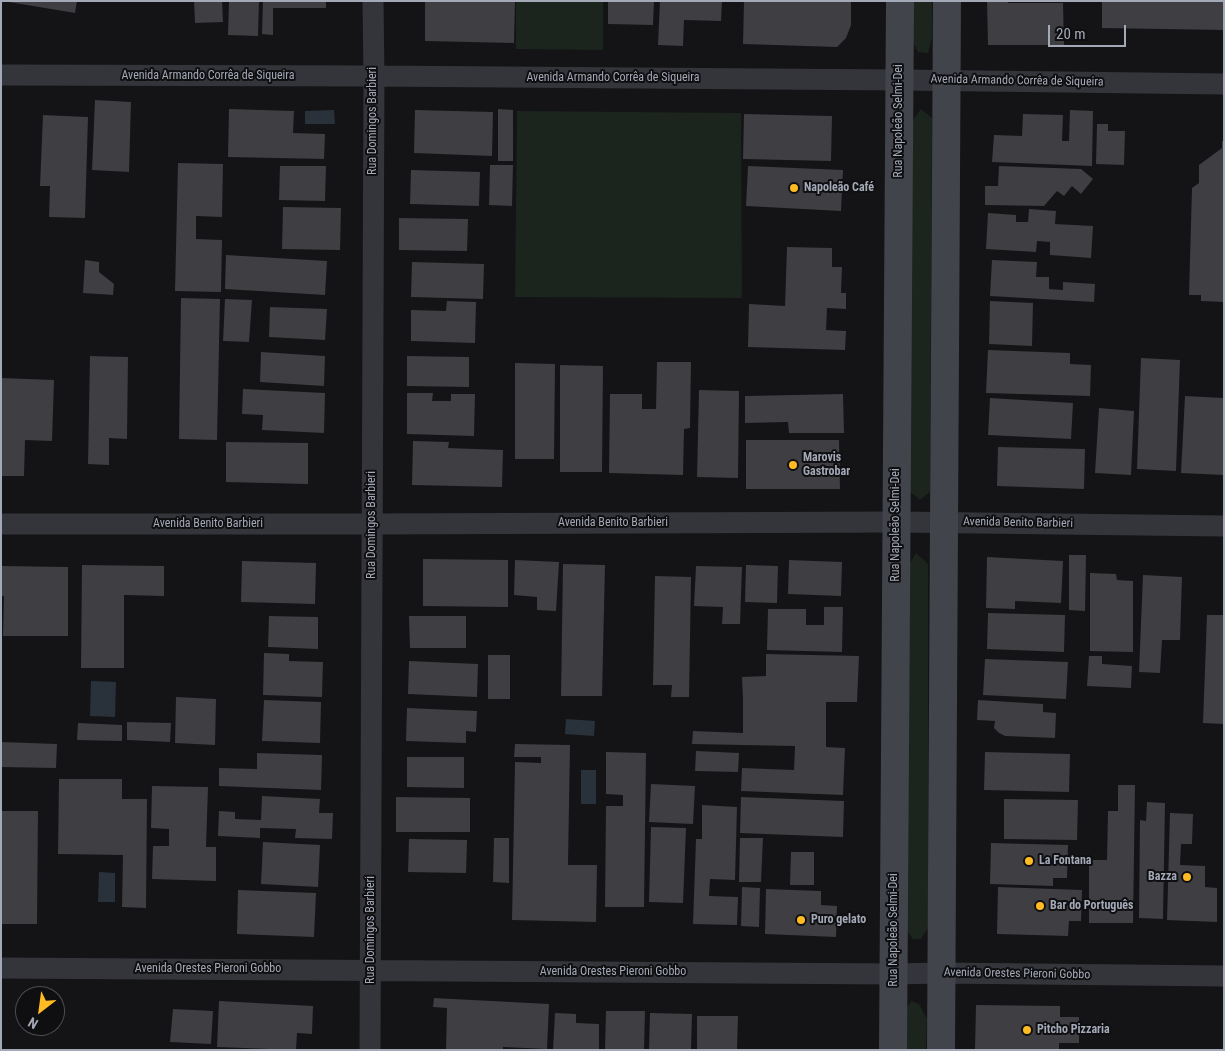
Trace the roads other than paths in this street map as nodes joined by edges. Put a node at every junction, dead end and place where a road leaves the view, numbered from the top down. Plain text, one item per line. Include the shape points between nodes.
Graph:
1 (373, 1) edge
2 (900, 1) edge
3 (947, 1) edge
4 (1, 75) edge
5 (374, 76) junction
6 (900, 80) junction
7 (946, 80) junction
8 (1224, 84) edge
9 (896, 522) junction
10 (944, 522) junction
11 (1, 524) edge
12 (372, 524) junction
13 (1224, 526) edge
14 (1, 968) edge
15 (371, 970) junction
16 (941, 973) junction
17 (894, 974) junction
18 (1224, 976) edge
19 (370, 1050) edge
20 (893, 1050) edge
21 (941, 1050) edge

1 - 5 street, Rua Domingos Barbieri
2 - 6 main road, Rua Napoleão Selmi-Dei
3 - 7 main road
4 - 5 street, Avenida Armando Corrêa de Siqueira
5 - 6 street, Avenida Armando Corrêa de Siqueira
5 - 12 street, Rua Domingos Barbieri
6 - 7 street, Avenida Armando Corrêa de Siqueira
6 - 9 main road, Rua Napoleão Selmi-Dei
7 - 8 street, Avenida Armando Corrêa de Siqueira
7 - 10 main road
9 - 10 street, Avenida Benito Barbieri
9 - 12 street, Avenida Benito Barbieri
9 - 17 main road, Rua Napoleão Selmi-Dei
10 - 13 street, Avenida Benito Barbieri
10 - 16 main road
11 - 12 street, Avenida Benito Barbieri
12 - 15 street, Rua Domingos Barbieri
14 - 15 street, Avenida Orestes Pieroni Gobbo
15 - 17 street, Avenida Orestes Pieroni Gobbo
15 - 19 street, Rua Domingos Barbieri
16 - 17 street, Avenida Orestes Pieroni Gobbo
16 - 18 street, Avenida Orestes Pieroni Gobbo
16 - 21 main road
17 - 20 main road, Rua Napoleão Selmi-Dei

